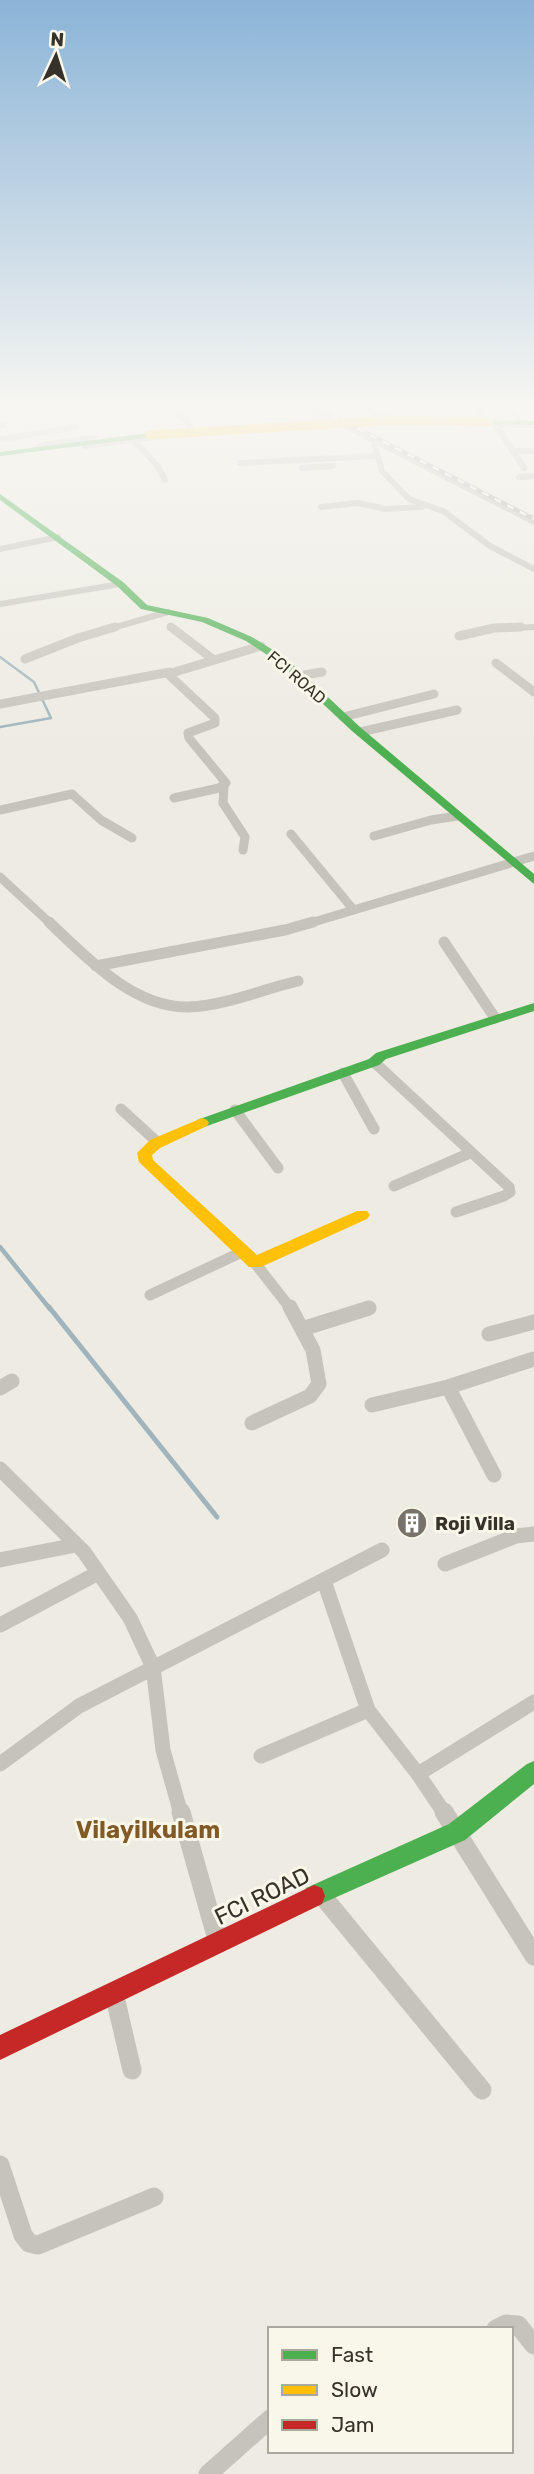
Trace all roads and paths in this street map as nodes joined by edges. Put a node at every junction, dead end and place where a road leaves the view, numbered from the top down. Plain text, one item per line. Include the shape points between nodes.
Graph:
1 (32, 518) edge
2 (452, 518) edge
3 (58, 537) junction
4 (0, 549) edge
5 (534, 569) edge
6 (120, 584) junction
7 (0, 604) edge
8 (170, 620) junction
9 (534, 627) edge
10 (459, 636) dead end
11 (261, 646) junction
12 (25, 659) dead end
13 (214, 660) junction
14 (496, 663) dead end
15 (170, 672) junction
16 (322, 672) dead end
17 (299, 676) junction
18 (534, 692) edge
19 (433, 694) dead end
20 (0, 704) edge
21 (457, 710) dead end
22 (343, 717) junction
23 (360, 732) junction
24 (224, 786) junction
25 (174, 798) dead end
26 (0, 810) edge
27 (458, 816) junction
28 (291, 834) dead end
29 (374, 836) dead end
30 (132, 838) dead end
31 (243, 850) dead end
32 (534, 856) edge
33 (513, 862) junction
34 (0, 877) edge
35 (534, 880) edge
36 (352, 908) junction
37 (444, 942) dead end
38 (96, 966) junction
39 (298, 981) dead end
40 (534, 1007) edge
41 (495, 1018) junction
42 (374, 1062) junction
43 (343, 1073) junction
44 (121, 1109) dead end
45 (235, 1110) junction
46 (374, 1129) dead end
47 (156, 1142) junction
48 (470, 1153) junction
49 (278, 1168) dead end
50 (394, 1186) dead end
51 (456, 1212) dead end
52 (362, 1215) dead end
53 (242, 1252) junction
54 (256, 1263) junction
55 (150, 1295) dead end
56 (369, 1308) dead end
57 (534, 1322) edge
58 (302, 1329) junction
59 (489, 1334) dead end
60 (534, 1359) edge
61 (448, 1387) junction
62 (372, 1405) dead end
63 (252, 1423) dead end
64 (1, 1472) edge
65 (494, 1475) dead end
66 (534, 1534) edge
67 (76, 1545) junction
68 (382, 1550) dead end
69 (0, 1560) edge
70 (445, 1564) dead end
71 (98, 1573) junction
72 (324, 1581) junction
73 (0, 1625) edge
74 (153, 1667) junction
75 (534, 1702) edge
76 (368, 1710) junction
77 (261, 1756) dead end
78 (0, 1764) edge
79 (534, 1771) edge
80 (418, 1774) junction
81 (457, 1832) junction
82 (320, 1893) junction
83 (218, 1943) junction
84 (534, 1956) edge
85 (114, 1993) junction
86 (0, 2048) edge
87 (132, 2070) dead end
88 (482, 2090) dead end
89 (0, 2165) edge
90 (155, 2197) dead end
91 (500, 2327) edge
92 (534, 2345) edge
93 (268, 2421) edge
94 (208, 2474) edge

1 - 3 street, FCI ROAD
2 - 5 street
3 - 4 street
3 - 6 street, FCI ROAD
6 - 7 street
6 - 8 street, FCI ROAD via 144,607
8 - 11 street, FCI ROAD via 205,620
8 - 12 street via 78,638
8 - 13 street
9 - 10 street via 494,628
11 - 13 street
11 - 17 street, FCI ROAD
13 - 15 street
14 - 18 street
15 - 20 street
15 - 24 street via 170,678 215,718 211,726 188,733
16 - 17 street
17 - 22 street, FCI ROAD
19 - 22 street
21 - 23 street
22 - 23 street, FCI ROAD
23 - 27 street, FCI ROAD
24 - 25 street
24 - 31 street via 223,803 245,836
26 - 30 street via 72,794
27 - 29 street
27 - 33 street, FCI ROAD
28 - 36 street
32 - 33 street
33 - 35 street, FCI ROAD
33 - 36 street
34 - 38 street
36 - 38 street via 285,930
37 - 41 street
38 - 39 street via 168,1006 190,1007
40 - 41 street
41 - 42 street
42 - 43 street
42 - 48 street
43 - 45 street
43 - 46 street
44 - 47 street
45 - 47 street
45 - 49 street
47 - 53 street via 144,1153 146,1162
48 - 50 street
48 - 51 street via 510,1192
52 - 54 street
53 - 54 street
53 - 55 street
54 - 58 street via 284,1296
56 - 58 street
57 - 59 street
58 - 63 street via 318,1371 318,1388
60 - 61 street
61 - 62 street
61 - 65 street
64 - 67 street
66 - 70 street via 516,1536
67 - 69 street
67 - 71 street
68 - 72 street
71 - 73 street
71 - 74 street via 130,1618
72 - 74 street
72 - 76 street
74 - 78 street via 79,1706
74 - 83 street via 163,1750
75 - 80 street
76 - 77 street
76 - 80 street
79 - 81 street, FCI ROAD
80 - 81 street
81 - 82 street, FCI ROAD
81 - 84 street
82 - 83 street, FCI ROAD
82 - 88 street
83 - 85 street, FCI ROAD
85 - 86 street, FCI ROAD
85 - 87 street
89 - 90 street via 23,2235 38,2245
91 - 92 street via 518,2325
93 - 94 street

